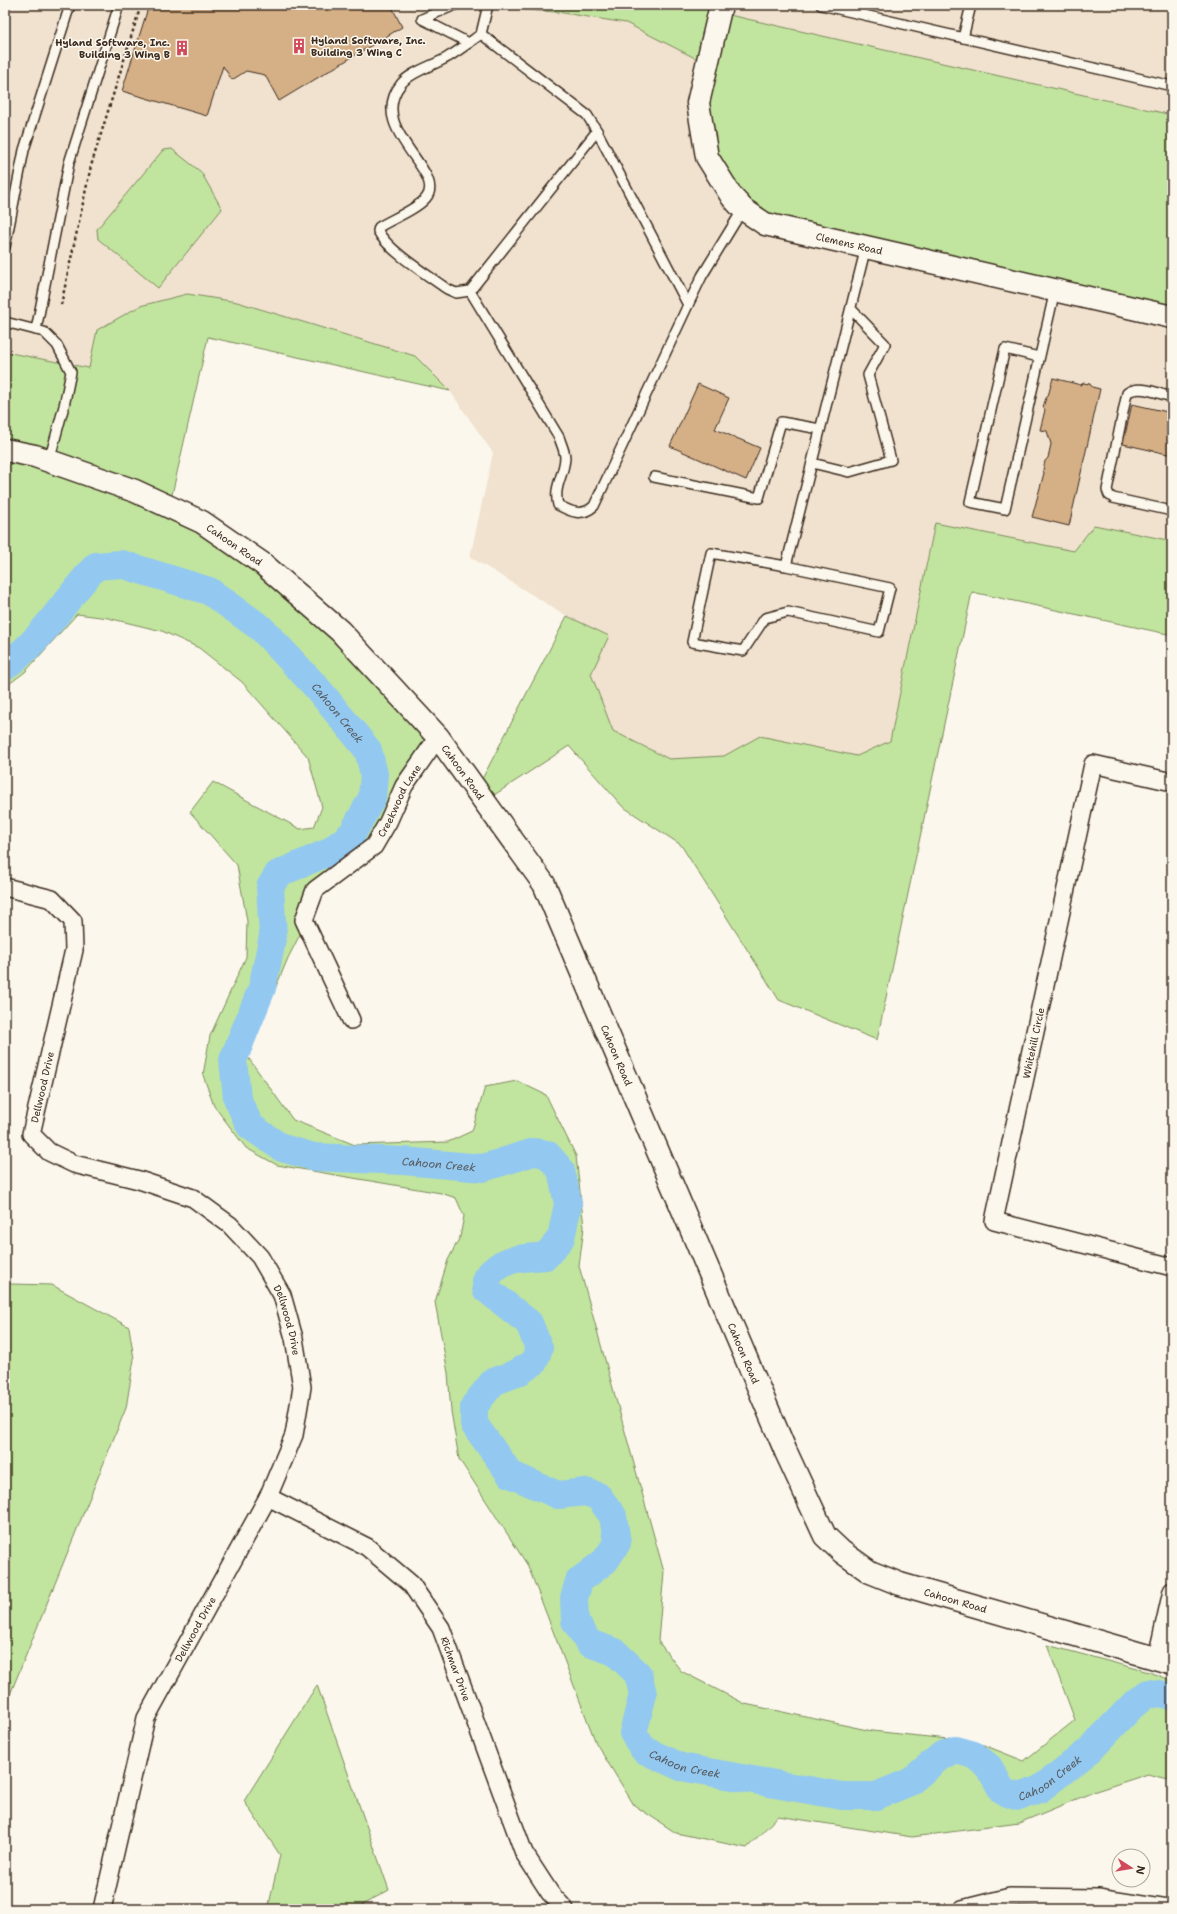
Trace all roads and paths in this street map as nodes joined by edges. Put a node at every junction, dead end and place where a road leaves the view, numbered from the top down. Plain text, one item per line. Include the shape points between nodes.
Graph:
1 (70, 5) edge
2 (119, 5) edge
3 (141, 5) edge
4 (455, 5) edge
5 (488, 5) edge
6 (721, 5) edge
7 (821, 5) edge
8 (971, 5) edge
9 (481, 34) junction
10 (963, 38) junction
11 (469, 43) junction
12 (1172, 86) edge
13 (597, 131) junction
14 (743, 209) junction
15 (5, 247) edge
16 (866, 247) junction
17 (1055, 290) junction
18 (470, 291) junction
19 (61, 305) dead end
20 (688, 305) junction
21 (851, 309) junction
22 (1172, 317) edge
23 (5, 322) edge
24 (36, 330) junction
25 (1039, 357) junction
26 (1172, 397) edge
27 (820, 429) junction
28 (5, 450) edge
29 (49, 461) junction
30 (812, 463) junction
31 (654, 477) dead end
32 (1172, 511) edge
33 (786, 566) junction
34 (438, 737) junction
35 (1172, 782) edge
36 (5, 887) edge
37 (351, 1020) dead end
38 (1172, 1267) edge
39 (268, 1497) junction
40 (1172, 1591) edge
41 (1164, 1660) edge
42 (1097, 1903) edge
43 (102, 1909) edge
44 (565, 1909) edge
45 (962, 1909) edge
46 (1168, 1909) edge

1 - 15 lane via 24,150
2 - 24 lane via 69,163
3 - 19 path via 91,166
4 - 11 lane via 422,19
5 - 9 lane
6 - 14 street, Clemens Road via 698,103 707,157 732,197
7 - 10 lane
8 - 10 lane
9 - 11 lane
9 - 13 lane via 587,115
10 - 12 lane
11 - 18 lane via 448,58 410,77 401,84 395,96 391,107 392,119 404,144 426,174 430,183 429,192 427,198 417,206 380,226 378,231 389,246 447,289 456,292
13 - 18 lane
13 - 20 lane
14 - 16 street, Clemens Road via 765,224
14 - 20 lane via 702,276
16 - 17 street, Clemens Road
16 - 21 lane
17 - 22 street, Clemens Road
17 - 25 lane
18 - 20 lane via 559,437 565,459 557,487 558,505 568,511 580,513 588,512 594,506
21 - 27 lane
21 - 30 lane via 885,344 868,375 891,460 849,472
23 - 24 lane
24 - 29 lane via 44,332 57,345 70,372
25 - 25 lane via 1005,509 970,502 1005,349
26 - 32 lane via 1138,388 1127,393 1107,490 1113,498
27 - 30 lane
27 - 31 lane via 781,422 759,498
28 - 29 street, Cahoon Road
29 - 34 street, Cahoon Road via 135,491 202,522 263,564 340,631
30 - 33 lane
33 - 33 lane via 711,553 692,642 743,651 765,618 788,612 879,632 890,588
34 - 37 street, Creekwood Lane via 404,786 374,846 315,890 304,920
34 - 41 street, Cahoon Road via 544,884 786,1452 825,1536 870,1572 900,1584
35 - 38 street, Whitehill Circle via 1093,764 994,1221
36 - 39 street, Dellwood Drive via 52,899 73,921 74,950 31,1134 49,1152 74,1164 139,1180 193,1198 230,1225 260,1257 282,1295 294,1338 302,1387 294,1435
39 - 43 street, Dellwood Drive via 146,1718
39 - 44 street, Richmar Drive via 367,1547 411,1584 441,1628 524,1853 550,1893
40 - 41 street
42 - 45 street via 1010,1897
42 - 46 street

